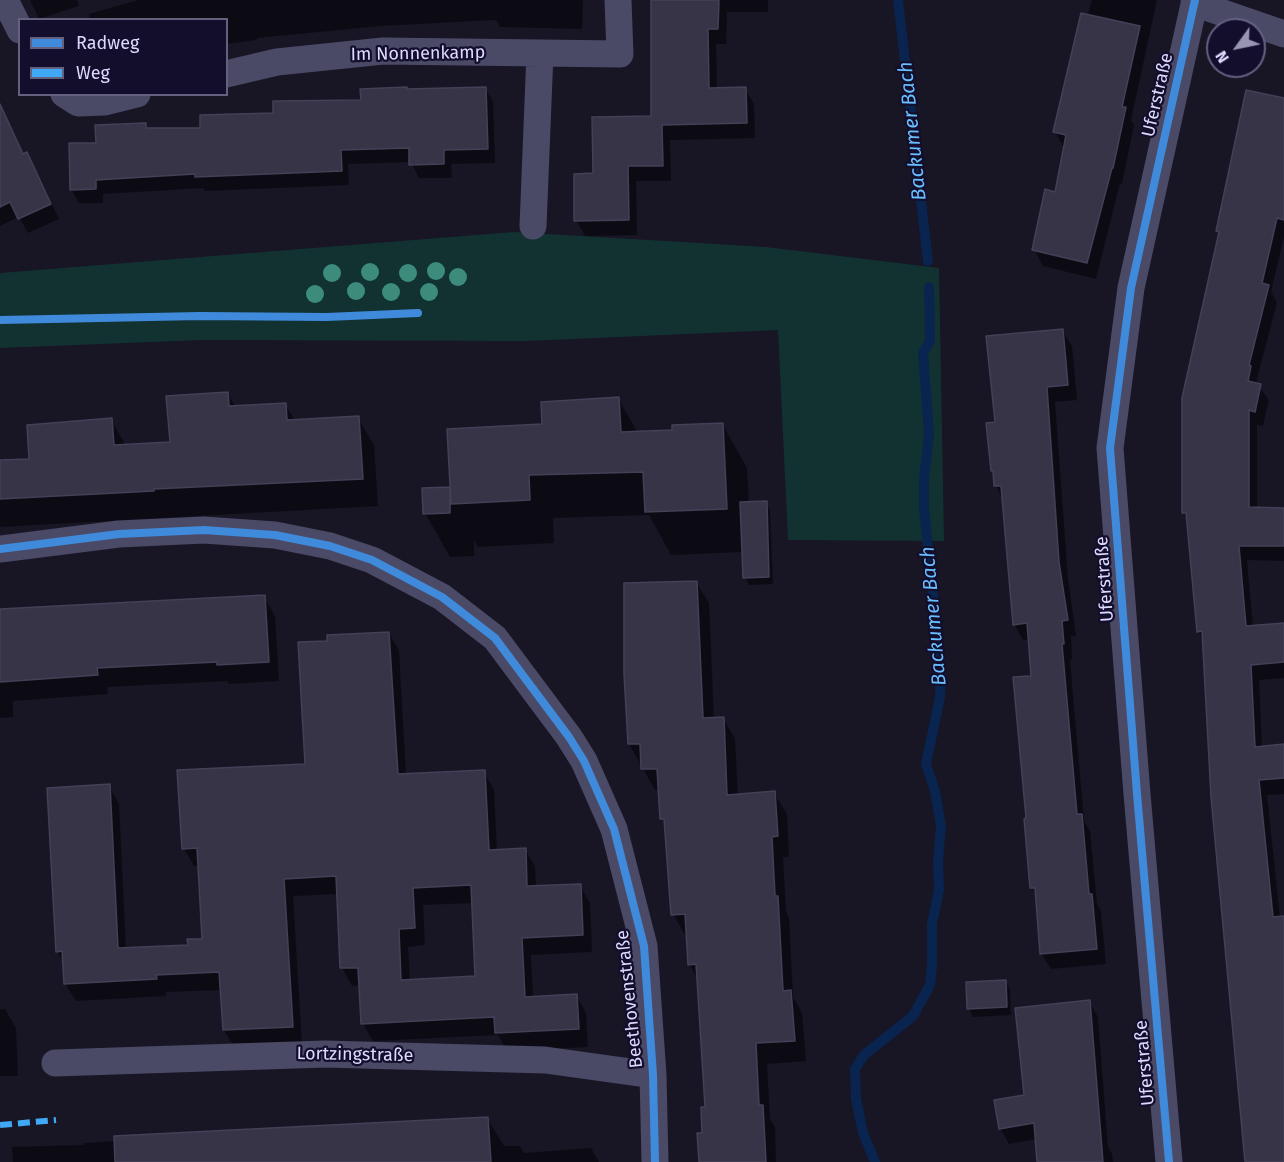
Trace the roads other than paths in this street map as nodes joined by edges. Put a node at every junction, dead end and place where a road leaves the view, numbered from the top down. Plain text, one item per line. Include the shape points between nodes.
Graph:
1 (5, 0) edge
2 (618, 0) edge
3 (1194, 2) edge
4 (18, 26) edge
5 (1284, 34) edge
6 (540, 53) junction
7 (228, 74) edge
8 (67, 96) edge
9 (129, 96) edge
10 (533, 226) dead end
11 (0, 549) edge
12 (55, 1063) dead end
13 (653, 1075) junction
14 (655, 1162) edge
15 (1169, 1162) edge

1 - 4 street
2 - 6 street, Im Nonnenkamp via 620,54
3 - 5 street
3 - 15 street, Uferstraße via 1131,288 1110,448
6 - 7 street, Im Nonnenkamp via 383,51 278,62
6 - 10 street
8 - 9 street via 78,103
11 - 13 street, Beethovenstraße via 119,534 204,530 275,535 330,546 372,560 442,597 495,638 569,737 614,829 644,945
12 - 13 street, Lortzingstraße via 325,1053 545,1060
13 - 14 street, Beethovenstraße

